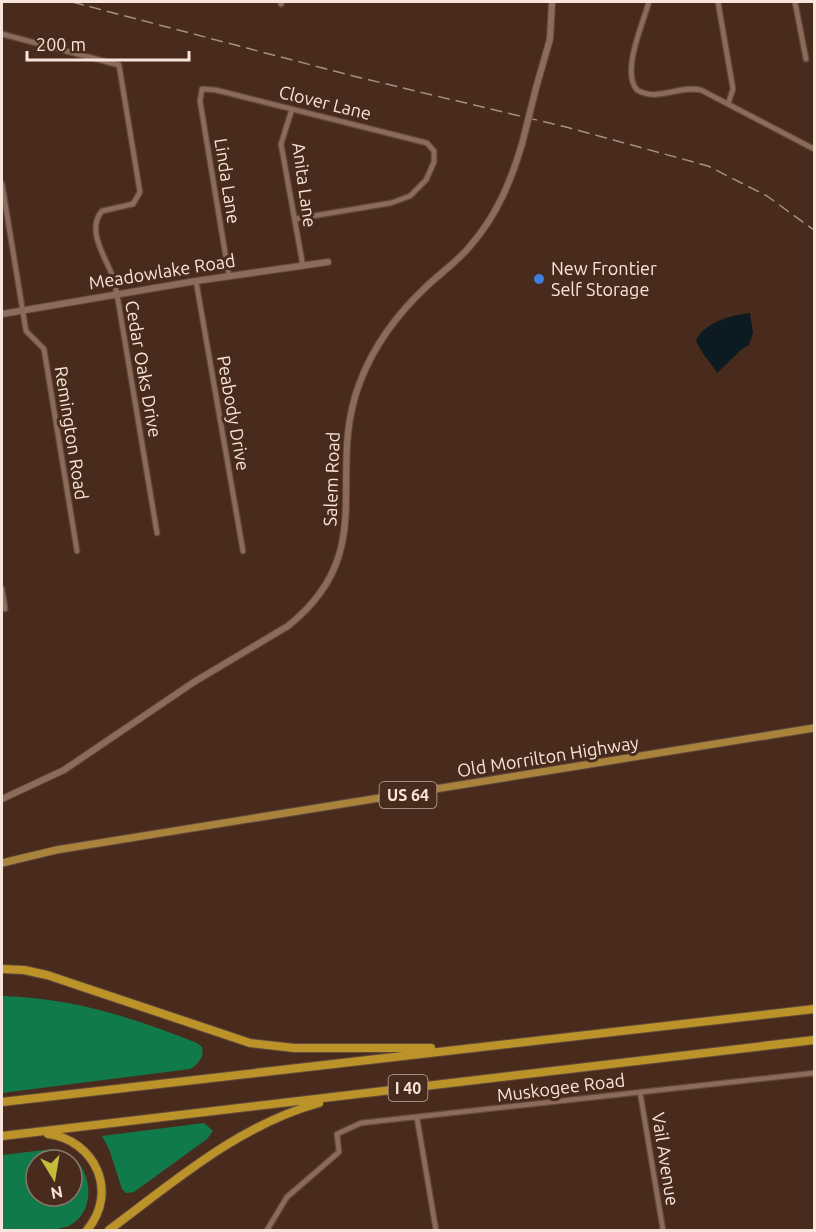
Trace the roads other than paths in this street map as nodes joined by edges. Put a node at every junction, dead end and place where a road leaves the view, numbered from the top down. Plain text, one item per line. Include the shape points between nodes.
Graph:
1 (552, 2) edge
2 (649, 2) edge
3 (718, 2) edge
4 (795, 2) edge
5 (2, 34) edge
6 (806, 59) dead end
7 (201, 90) joint
8 (728, 104) junction
9 (292, 109) junction
10 (814, 149) edge
11 (2, 184) edge
12 (295, 219) junction
13 (328, 262) dead end
14 (303, 266) junction
15 (229, 276) junction
16 (196, 281) junction
17 (117, 294) junction
18 (21, 311) junction
19 (2, 314) edge
20 (157, 532) dead end
21 (77, 551) dead end
22 (243, 551) dead end
23 (2, 589) edge
24 (5, 609) dead end
25 (814, 728) edge
26 (2, 799) edge
27 (2, 863) edge
28 (2, 969) edge
29 (814, 1009) edge
30 (814, 1040) edge
31 (466, 1048) junction
32 (814, 1073) edge
33 (640, 1092) junction
34 (349, 1096) junction
35 (2, 1102) edge
36 (417, 1118) junction
37 (34, 1132) junction
38 (2, 1136) edge
39 (87, 1230) edge
40 (110, 1230) edge
41 (267, 1230) edge
42 (436, 1230) edge
43 (663, 1230) edge

1 - 26 main road, Salem Road, bridge via 550,39 504,195 469,248 409,304 381,341 359,384 347,434 343,547 335,570 316,598 288,626 195,682 64,771
2 - 8 street via 630,69 637,90 653,94 695,88
3 - 8 street via 733,89
4 - 6 street
5 - 17 street, Cedar Oaks Drive via 119,65 140,192 133,204 102,211 96,220 100,255 112,275
7 - 9 street, Clover Lane via 216,90
7 - 15 street, Linda Lane
8 - 10 street
9 - 12 street, Anita Lane via 282,144
9 - 12 street, Clover Lane via 427,143 435,156 426,180 405,199
11 - 18 street, Remington Road
12 - 14 street, Anita Lane
13 - 14 main road, Meadowlake Road
14 - 15 main road, Meadowlake Road
15 - 16 main road, Meadowlake Road
16 - 17 main road, Meadowlake Road
16 - 22 street, Peabody Drive
17 - 18 main road, Meadowlake Road
17 - 20 street, Cedar Oaks Drive
18 - 19 main road, Meadowlake Road
18 - 21 street, Remington Road via 26,331 44,349
23 - 24 street
25 - 27 main road, Old Morrilton Highway / US 64 via 56,850
28 - 31 highway via 47,975 230,1039 262,1045
29 - 31 highway, I 40
30 - 34 highway, I 40
31 - 35 highway, I 40
32 - 33 street, Muskogee Road
33 - 36 street, Muskogee Road
33 - 43 street, Vail Avenue
34 - 37 highway, I 40
34 - 40 highway via 290,1112 248,1131
36 - 41 street, Muskogee Road via 361,1123 337,1134 339,1152 287,1197
36 - 42 street
37 - 38 highway, I 40
37 - 39 highway via 73,1141 94,1162 102,1198

